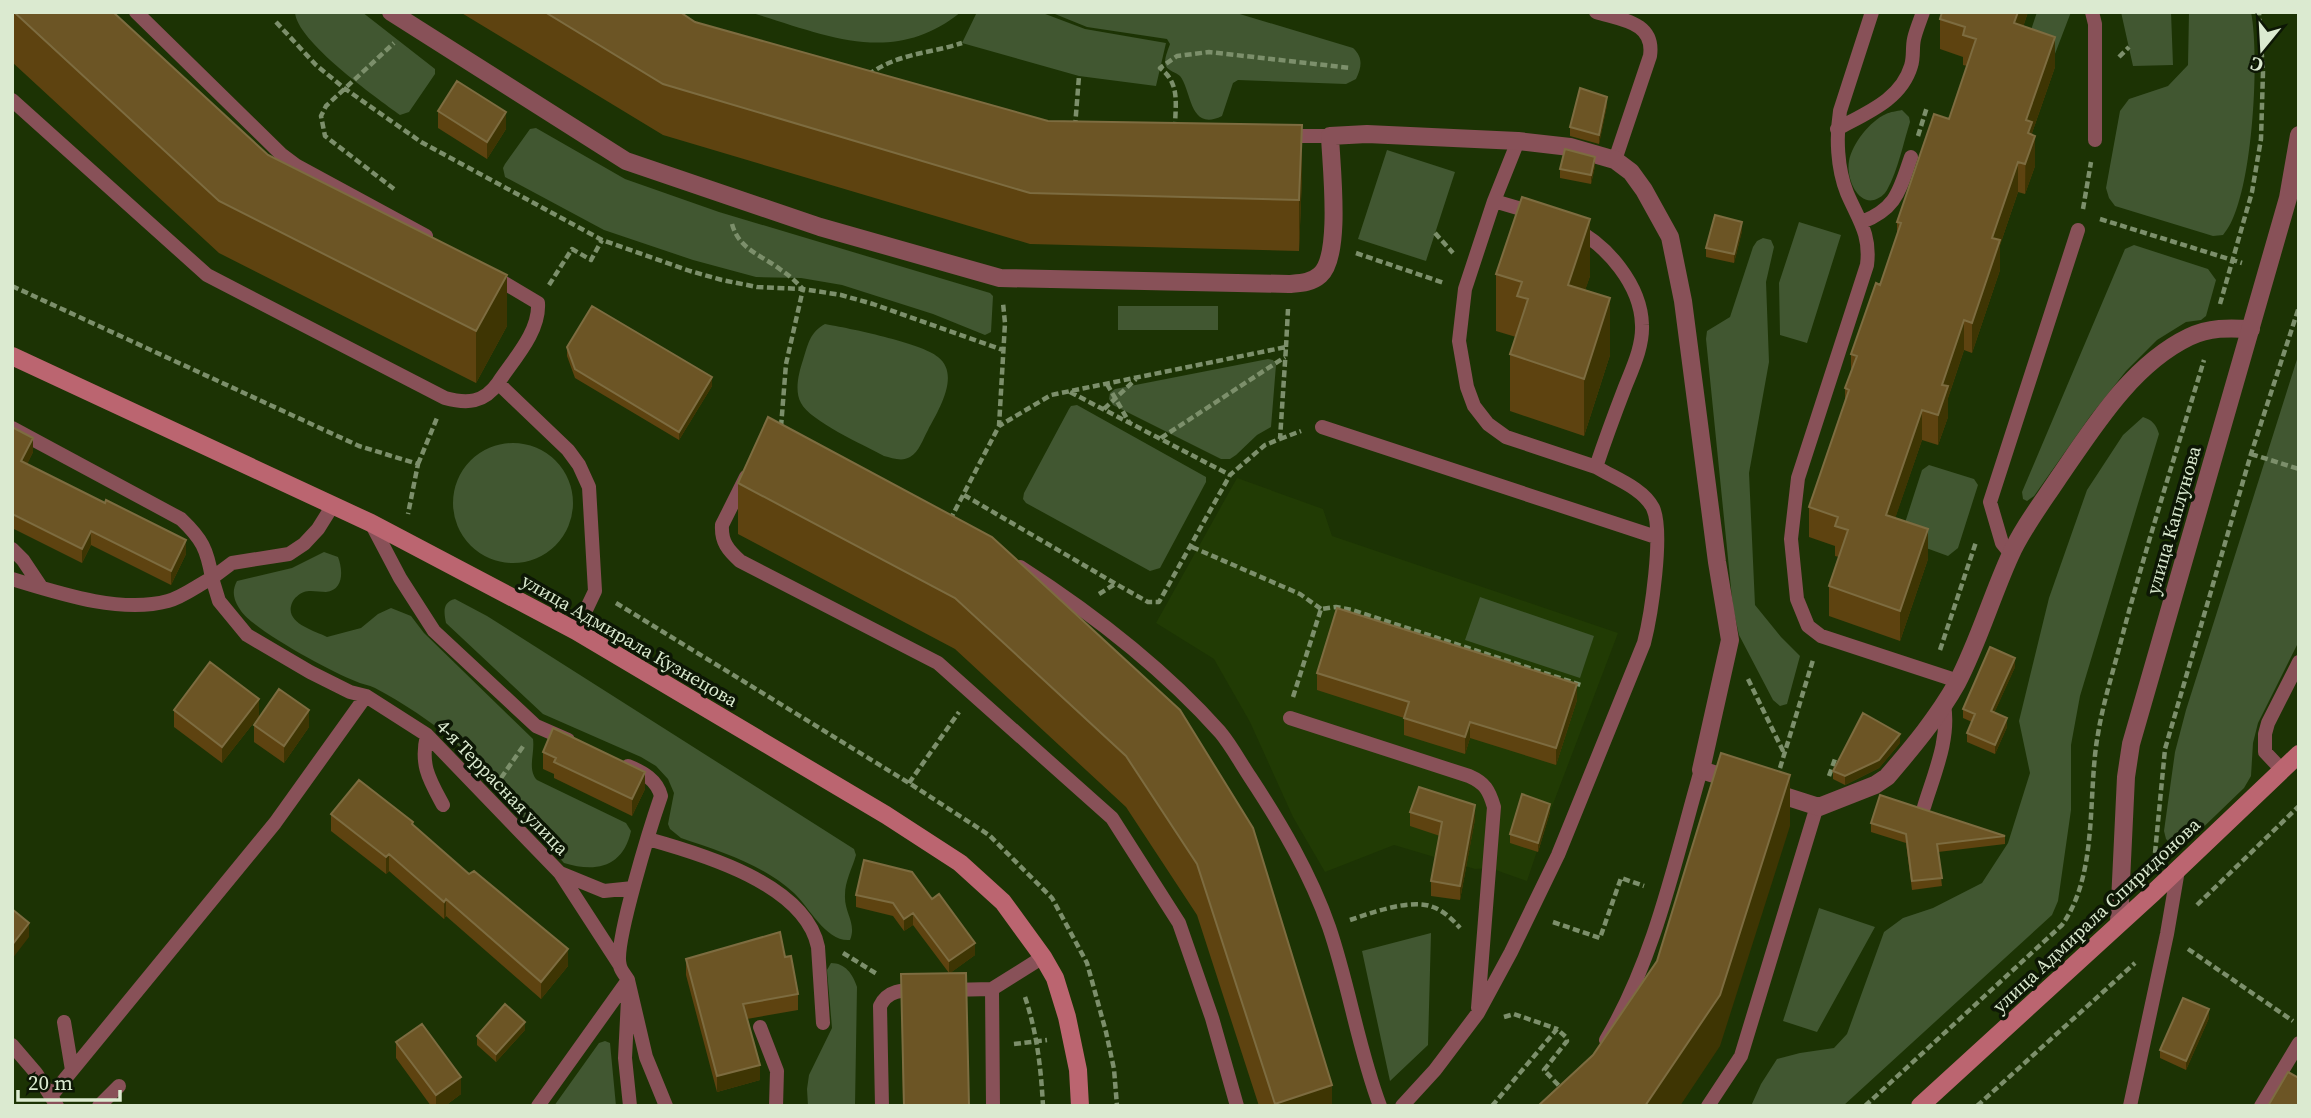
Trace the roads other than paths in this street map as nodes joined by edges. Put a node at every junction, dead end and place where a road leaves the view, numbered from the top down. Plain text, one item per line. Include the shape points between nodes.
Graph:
1 (136, 12) edge
2 (391, 12) edge
3 (1596, 12) edge
4 (1872, 12) edge
5 (1923, 12) edge
6 (2092, 12) edge
7 (12, 100) edge
8 (1838, 129) junction
9 (2299, 135) edge
10 (1266, 136) edge
11 (1330, 136) junction
12 (2095, 140) road end
13 (1518, 141) junction
14 (1911, 157) dead end
15 (1615, 160) junction
16 (1494, 201) junction
17 (1862, 222) junction
18 (2078, 230) road end
19 (433, 240) edge
20 (479, 267) edge
21 (2251, 329) junction
22 (12, 356) edge
23 (498, 383) junction
24 (1322, 427) dead end
25 (12, 428) edge
26 (780, 438) edge
27 (1595, 467) junction
28 (333, 505) junction
29 (371, 523) junction
30 (1656, 537) junction
31 (12, 549) edge
32 (2011, 554) junction
33 (1004, 556) edge
34 (212, 578) junction
35 (12, 579) edge
36 (41, 587) junction
37 (576, 631) junction
38 (2299, 662) edge
39 (1958, 681) junction
40 (366, 696) junction
41 (1944, 705) junction
42 (1290, 718) road end
43 (427, 735) junction
44 (586, 748) edge
45 (2299, 754) edge
46 (611, 759) edge
47 (1701, 770) junction
48 (2282, 770) junction
49 (443, 805) dead end
50 (1817, 806) junction
51 (1924, 807) edge
52 (648, 839) junction
53 (2178, 870) junction
54 (560, 873) junction
55 (633, 888) junction
56 (2119, 923) junction
57 (1043, 957) junction
58 (619, 964) junction
59 (628, 980) junction
60 (992, 989) junction
61 (1478, 1013) junction
62 (64, 1022) dead end
63 (823, 1023) dead end
64 (760, 1027) dead end
65 (2299, 1043) edge
66 (12, 1045) edge
67 (1599, 1051) edge
68 (72, 1070) junction
69 (119, 1086) dead end
70 (54, 1101) edge
71 (99, 1106) edge
72 (538, 1106) edge
73 (630, 1106) edge
74 (666, 1106) edge
75 (776, 1106) edge
76 (882, 1106) edge
77 (993, 1106) edge
78 (1080, 1106) edge
79 (1237, 1106) edge
80 (1380, 1106) edge
81 (1402, 1106) edge
82 (1707, 1106) edge
83 (1920, 1106) edge
84 (2130, 1106) edge
85 (2261, 1106) edge

1 - 19 lane via 281,154
2 - 11 street via 626,161 820,227 1000,278 1308,282 1321,274 1331,254
3 - 15 lane via 1636,24 1651,44
4 - 8 lane
5 - 8 lane via 1905,80 1883,103
6 - 12 lane
7 - 23 lane via 206,275 445,398 474,401
8 - 17 lane via 1846,190
9 - 21 street, улица Каплунова via 2288,198
10 - 11 lane
11 - 13 street
13 - 15 street via 1570,147
13 - 16 lane
14 - 17 lane via 1896,198 1880,215
15 - 47 street via 1644,190 1670,237 1701,421 1730,640
16 - 27 lane via 1465,289 1459,341 1466,387 1488,424 1506,437
16 - 27 lane via 1554,219 1589,236 1616,262 1635,294 1643,324 1639,349
17 - 39 lane via 1869,247 1867,264 1798,478 1791,539 1797,600 1808,626 1821,636
18 - 32 lane via 1990,502 2002,543
20 - 23 lane via 538,303 528,338
21 - 32 street via 2214,328 2190,337 2164,352 2134,379 2099,419
21 - 56 street, улица Каплунова via 2132,744 2126,777
22 - 28 main road, улица Адмирала Кузнецова
23 - 37 lane via 568,450 589,487 596,591
24 - 30 lane
25 - 34 lane, 4-я Террасная улица via 181,519 200,537
26 - 79 lane via 761,449 722,525 727,549 740,561 939,663 1112,818 1179,923
27 - 30 lane via 1638,491 1652,507
28 - 29 main road, улица Адмирала Кузнецова
28 - 34 lane via 318,529 289,554 232,563
29 - 37 main road, улица Адмирала Кузнецова
29 - 44 lane via 434,631 536,726
30 - 61 lane via 1651,613 1644,643 1558,855
31 - 36 lane
32 - 39 street
33 - 80 lane via 1079,605 1167,678 1222,735 1275,814 1316,893
34 - 36 lane via 170,600 148,604 116,604
34 - 40 lane, 4-я Террасная улица via 219,601 247,635 310,672
35 - 36 lane
37 - 57 main road, улица Адмирала Кузнецова via 886,814 960,863 1003,902
38 - 48 lane via 2265,734 2265,752
39 - 41 street
40 - 43 lane, 4-я Террасная улица
40 - 68 lane via 275,823
41 - 50 street via 1887,777
41 - 51 lane via 1945,737
42 - 61 lane via 1469,776 1489,790 1494,807
43 - 49 lane via 426,772
43 - 54 lane, 4-я Террасная улица
45 - 48 main road, улица Адмирала Спиридонова
46 - 52 lane via 659,786 661,796
47 - 50 street
47 - 67 lane via 1632,988
48 - 53 main road, улица Адмирала Спиридонова
50 - 82 lane via 1741,1056
52 - 55 lane
52 - 63 lane via 757,878 806,919 816,935
53 - 56 main road, улица Адмирала Спиридонова
53 - 84 lane
54 - 55 lane, 4-я Террасная улица via 604,891
54 - 58 lane
55 - 58 lane
56 - 83 main road, улица Адмирала Спиридонова
57 - 60 lane
57 - 78 main road, улица Адмирала Кузнецова via 1068,1017
58 - 59 lane
59 - 72 lane
59 - 73 lane via 625,1058
59 - 74 lane via 646,1057
60 - 76 lane via 902,990 884,998 880,1006
60 - 77 lane
61 - 81 lane
62 - 68 lane
64 - 75 lane via 777,1070
65 - 85 lane
66 - 70 lane
68 - 70 lane
69 - 71 lane

